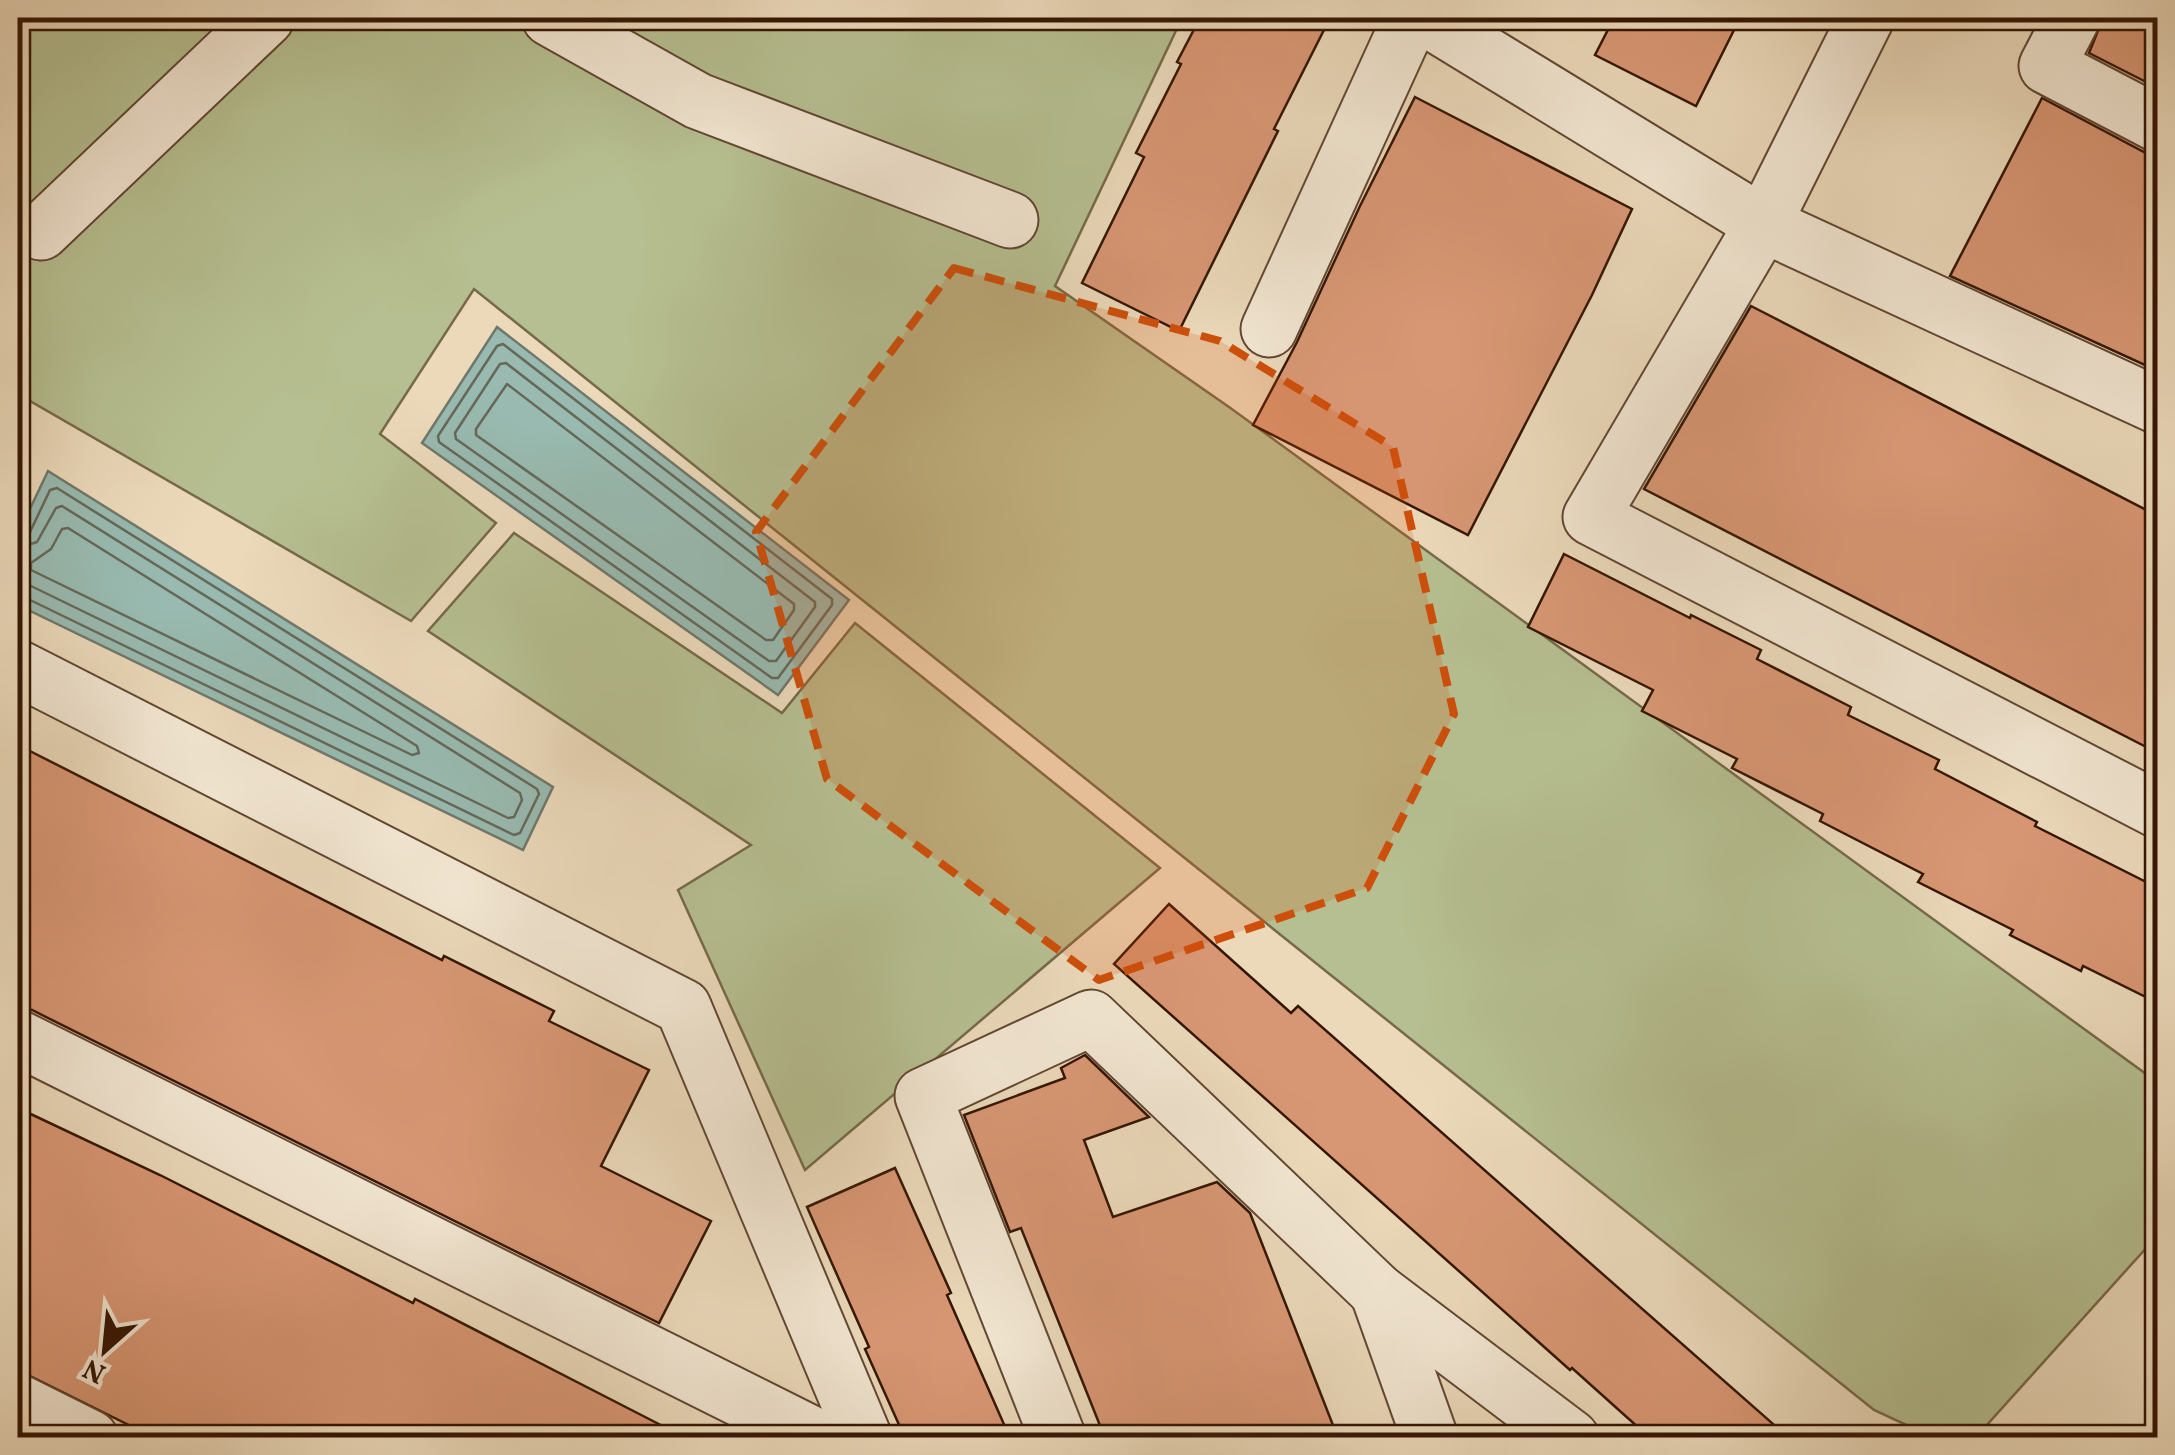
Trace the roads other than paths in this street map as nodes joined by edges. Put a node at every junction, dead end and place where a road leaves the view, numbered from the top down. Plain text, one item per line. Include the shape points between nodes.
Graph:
1 (266, 18) edge
2 (550, 18) edge
3 (1412, 18) edge
4 (1426, 18) edge
5 (1866, 18) edge
6 (2072, 18) edge
7 (2158, 124) edge
8 (1010, 220) dead end
9 (1763, 224) junction
10 (41, 232) dead end
11 (1269, 329) dead end
12 (2158, 406) edge
13 (18, 668) edge
14 (2158, 810) edge
15 (18, 1038) edge
16 (1378, 1292) junction
17 (18, 1402) edge
18 (90, 1438) edge
19 (820, 1438) edge
20 (864, 1438) edge
21 (1058, 1438) edge
22 (1430, 1438) edge
23 (1571, 1438) edge

1 - 10 street
2 - 8 street via 698,101
3 - 11 street
4 - 9 street
5 - 9 street
6 - 7 street via 2048,66
9 - 12 street
9 - 14 street via 1591,517
13 - 20 street via 683,1007
15 - 19 street
16 - 21 street via 1091,1018 923,1096
16 - 22 street
16 - 23 street
17 - 18 street

